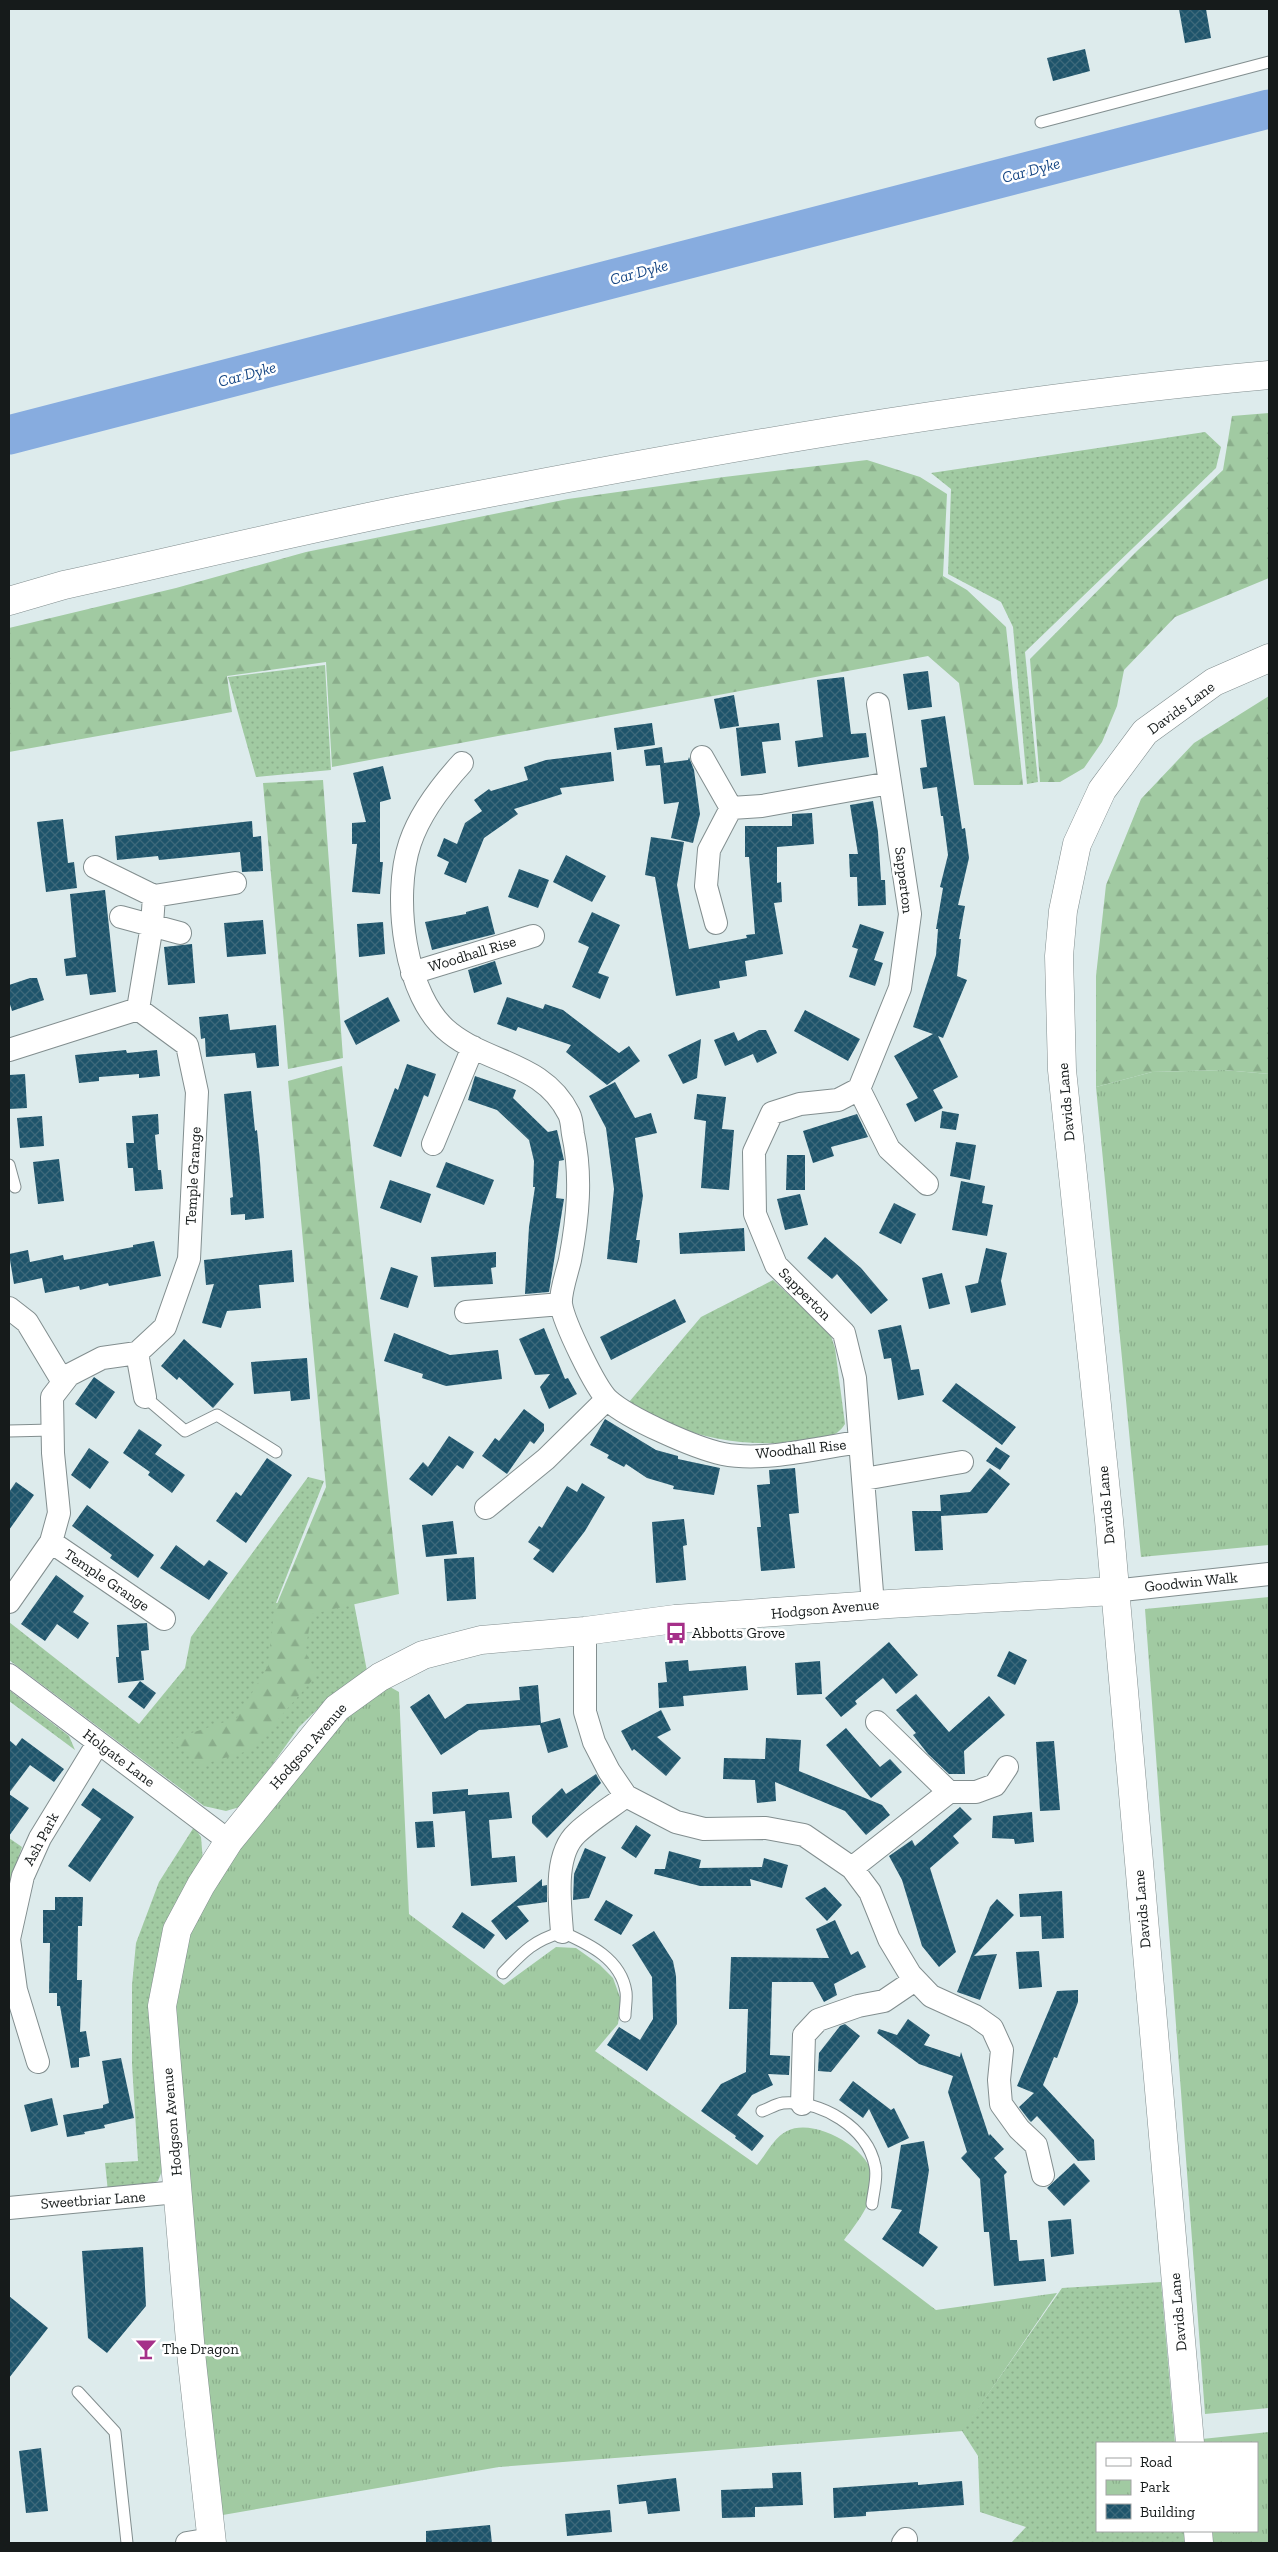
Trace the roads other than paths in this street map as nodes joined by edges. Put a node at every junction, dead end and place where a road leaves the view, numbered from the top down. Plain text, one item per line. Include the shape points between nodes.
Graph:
1 (1269, 62) edge
2 (1041, 122) dead end
3 (1269, 375) edge
4 (9, 601) edge
5 (1269, 658) edge
6 (878, 704) dead end
7 (702, 757) dead end
8 (462, 763) dead end
9 (890, 783) junction
10 (731, 808) junction
11 (95, 867) dead end
12 (235, 884) dead end
13 (154, 896) junction
14 (121, 917) dead end
15 (716, 923) dead end
16 (152, 925) junction
17 (180, 933) dead end
18 (532, 936) dead end
19 (412, 973) junction
20 (138, 1009) junction
21 (473, 1047) junction
22 (9, 1050) edge
23 (859, 1089) junction
24 (433, 1144) dead end
25 (9, 1165) edge
26 (926, 1184) dead end
27 (15, 1187) dead end
28 (561, 1304) junction
29 (9, 1308) edge
30 (466, 1312) dead end
31 (137, 1353) junction
32 (63, 1382) junction
33 (145, 1398) joint
34 (607, 1399) junction
35 (52, 1430) junction
36 (9, 1431) edge
37 (859, 1442) junction
38 (276, 1452) dead end
39 (962, 1462) dead end
40 (864, 1479) junction
41 (486, 1508) dead end
42 (51, 1542) junction
43 (1269, 1574) edge
44 (1114, 1590) junction
45 (9, 1602) edge
46 (873, 1605) junction
47 (164, 1618) dead end
48 (585, 1631) junction
49 (9, 1675) edge
50 (876, 1722) dead end
51 (98, 1742) junction
52 (1007, 1767) dead end
53 (949, 1792) junction
54 (626, 1796) junction
55 (229, 1841) junction
56 (852, 1868) junction
57 (562, 1932) junction
58 (503, 1973) dead end
59 (915, 1980) junction
60 (625, 2016) dead end
61 (38, 2062) dead end
62 (802, 2104) junction
63 (762, 2112) dead end
64 (1043, 2175) dead end
65 (177, 2192) junction
66 (872, 2204) dead end
67 (9, 2208) edge
68 (78, 2392) dead end
69 (1189, 2434) edge
70 (203, 2542) edge
71 (127, 2543) edge

1 - 2 lane
3 - 4 main road via 984,408 772,440 407,509
5 - 44 main road, Davids Lane via 1214,682 1146,732 1102,790 1077,844 1062,911 1059,956 1062,1070
6 - 9 street, Sapperton
7 - 10 street
8 - 19 street, Woodhall Rise via 427,808 410,844 403,884 403,931
9 - 10 street via 762,806
9 - 23 street, Sapperton via 910,914 900,988
10 - 15 street via 710,850 706,886
11 - 13 street
12 - 13 street
13 - 16 street
14 - 16 street
16 - 17 street
16 - 20 street
18 - 19 street, Woodhall Rise
19 - 21 street, Woodhall Rise via 433,1017 450,1033
20 - 22 street
20 - 31 street, Temple Grange via 187,1045 197,1092 189,1259 166,1327
21 - 24 street
21 - 28 street, Woodhall Rise via 519,1066 538,1078 570,1115 579,1162 577,1224
23 - 26 street via 890,1149
23 - 37 street, Sapperton via 838,1100 800,1104 772,1113 754,1152 755,1214 776,1265 844,1333 855,1378
25 - 27 lane
28 - 30 street
28 - 34 street, Woodhall Rise via 580,1353
29 - 32 street via 27,1322
31 - 32 street, Temple Grange via 102,1358 69,1375
31 - 33 street
32 - 35 street, Temple Grange via 52,1397
33 - 38 lane via 185,1431 216,1415
34 - 37 street, Woodhall Rise via 670,1436 723,1454 767,1455
34 - 41 street via 546,1458
35 - 36 lane
35 - 42 street, Temple Grange via 59,1513
37 - 40 street, Sapperton
39 - 40 street
40 - 46 street, Sapperton
42 - 45 street, Temple Grange
42 - 47 street, Temple Grange
43 - 44 street, Goodwin Walk
44 - 46 main road, Hodgson Avenue
44 - 69 main road, Davids Lane
46 - 48 main road, Hodgson Avenue via 675,1619
48 - 54 street via 585,1712 594,1742
48 - 55 main road, Hodgson Avenue via 481,1640 423,1655 380,1677 337,1708
49 - 51 street, Holgate Lane
50 - 53 street
51 - 55 street, Holgate Lane
51 - 61 street, Ash Park via 40,1838 23,1876 10,1939 16,1990
52 - 53 street via 995,1785 976,1792
53 - 56 street
54 - 56 street via 676,1822 704,1829 766,1828 804,1835
54 - 57 street via 576,1834 564,1856 558,1888
55 - 65 main road, Hodgson Avenue via 177,1930 162,2006
56 - 59 street via 870,1892 889,1939
57 - 58 lane via 540,1939
57 - 60 lane via 586,1942 618,1971 626,1992
59 - 62 street via 884,2001 818,2020 804,2035
59 - 64 street via 931,1996 975,2016 992,2028 1002,2050 1001,2104 1036,2146
62 - 63 lane via 781,2103
62 - 66 lane via 844,2120 861,2136 876,2168
65 - 67 street, Sweetbriar Lane
65 - 70 main road, Hodgson Avenue
68 - 71 lane via 115,2432

